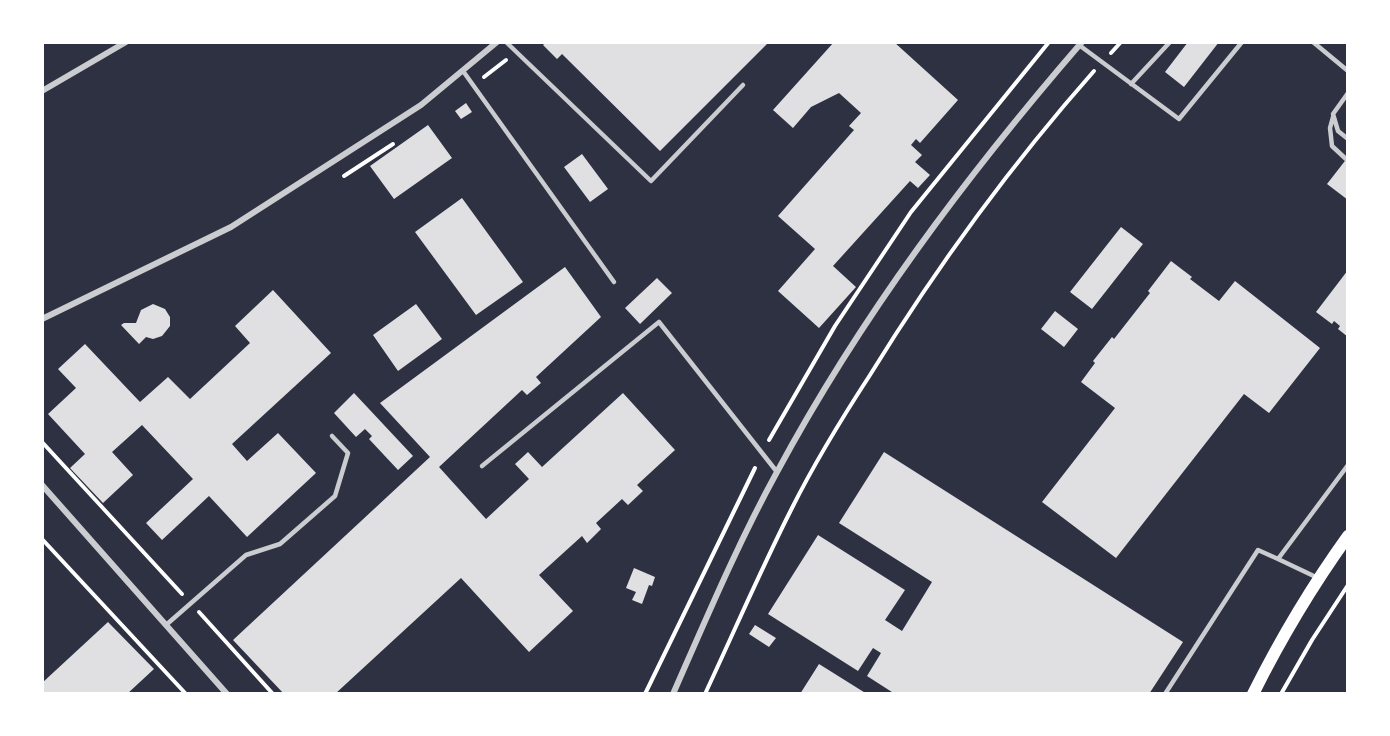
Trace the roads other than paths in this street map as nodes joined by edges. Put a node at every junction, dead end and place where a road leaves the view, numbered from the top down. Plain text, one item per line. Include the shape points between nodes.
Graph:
1 (126, 42) edge
2 (497, 42) edge
3 (506, 42) edge
4 (1170, 42) edge
5 (1242, 42) edge
6 (1313, 42) edge
7 (1081, 44) edge
8 (463, 71) junction
9 (1348, 71) edge
10 (1131, 84) junction
11 (743, 85) dead end
12 (42, 92) edge
13 (1348, 93) edge
14 (1333, 114) junction
15 (1348, 140) edge
16 (1346, 159) dead end
17 (614, 282) dead end
18 (42, 319) edge
19 (332, 436) dead end
20 (1348, 465) edge
21 (482, 466) dead end
22 (777, 472) junction
23 (42, 485) edge
24 (1348, 536) edge
25 (1278, 559) junction
26 (1318, 578) junction
27 (166, 625) junction
28 (227, 694) edge
29 (673, 694) edge
30 (1165, 694) edge
31 (1253, 694) edge

1 - 12 street
2 - 8 street
3 - 11 lane via 651,181
4 - 10 lane
5 - 10 lane via 1179,119
6 - 9 lane
7 - 10 lane
7 - 22 street via 992,149 907,263 835,372
8 - 17 lane
8 - 18 street via 421,105 231,227
13 - 14 lane
14 - 15 lane via 1338,131
14 - 16 lane via 1332,146
19 - 27 lane via 348,453 335,496 280,544 246,555
20 - 25 lane
21 - 22 lane via 659,322
22 - 29 street
23 - 27 street
24 - 26 main road
25 - 26 lane
25 - 30 lane via 1258,549
26 - 31 main road
27 - 28 street

